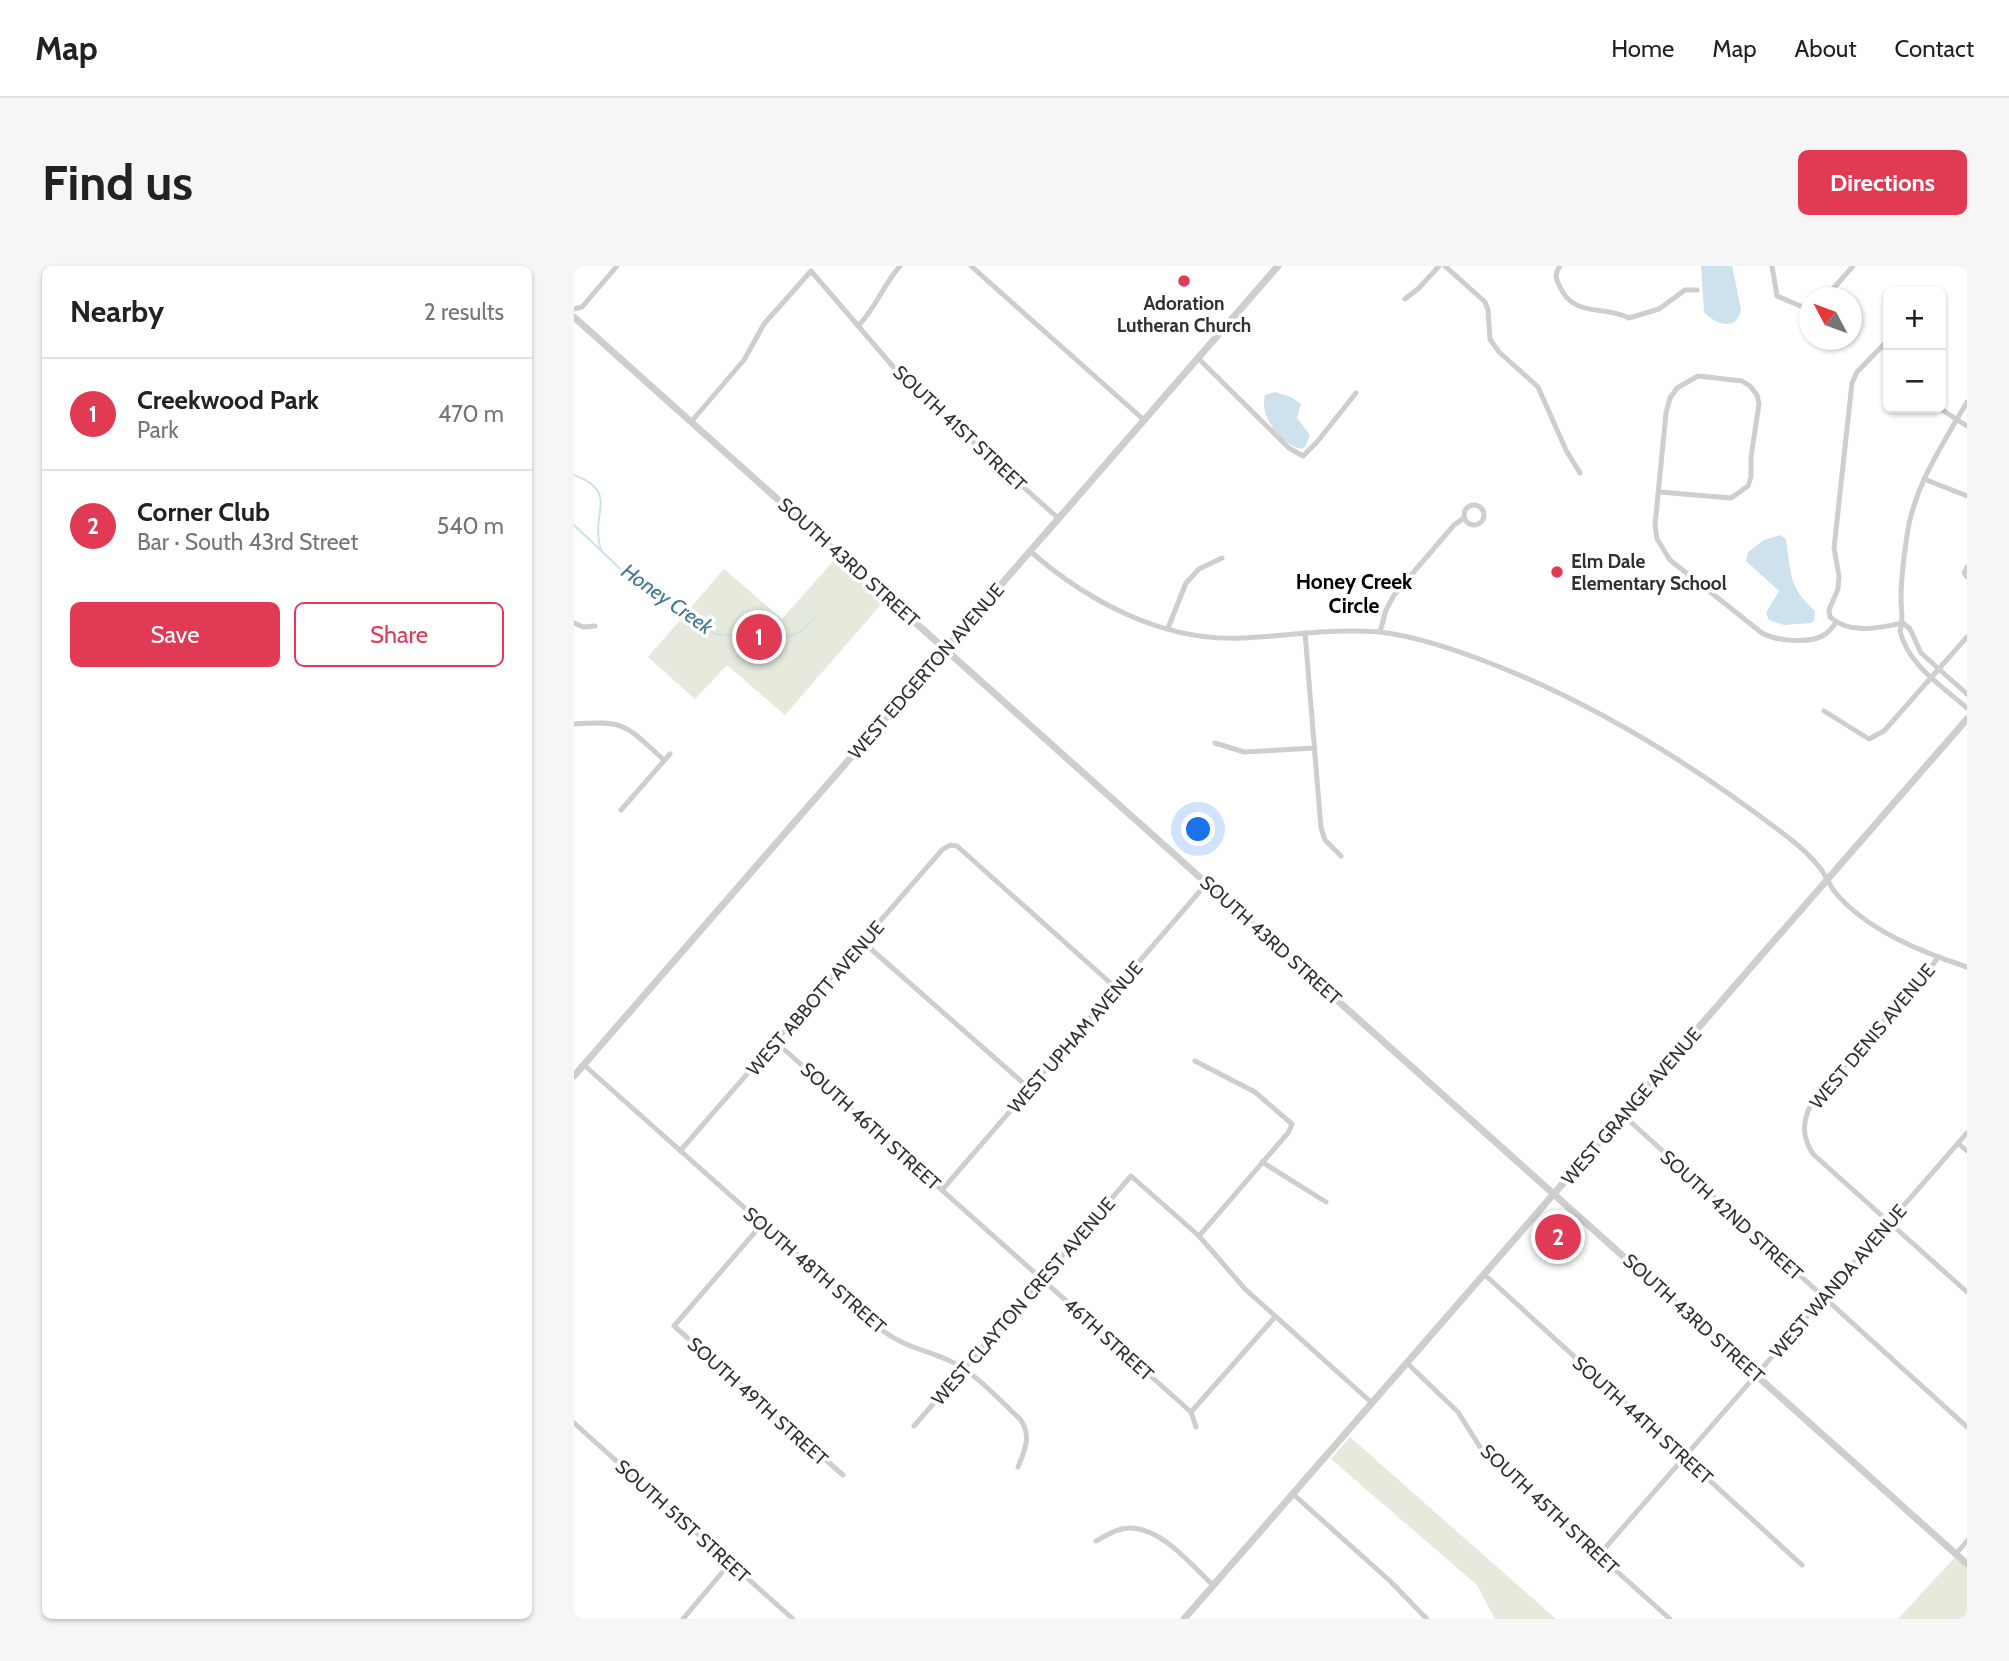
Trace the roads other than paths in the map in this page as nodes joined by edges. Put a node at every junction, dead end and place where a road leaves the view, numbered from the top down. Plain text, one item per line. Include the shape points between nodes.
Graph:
1 (617, 266) edge
2 (900, 266) edge
3 (971, 266) edge
4 (1278, 266) edge
5 (1439, 266) edge
6 (1445, 266) edge
7 (1560, 266) edge
8 (1772, 266) edge
9 (1853, 266) edge
10 (1835, 287) edge
11 (1697, 290) dead end
12 (1405, 299) dead end
13 (1799, 305) edge
14 (574, 309) edge
15 (574, 317) edge
16 (858, 326) junction
17 (1883, 345) edge
18 (1198, 358) junction
19 (1356, 393) dead end
20 (1967, 402) edge
21 (1946, 413) edge
22 (1144, 420) junction
23 (1957, 420) junction
24 (691, 422) junction
25 (1967, 426) edge
26 (1580, 473) dead end
27 (1924, 479) junction
28 (1659, 492) junction
29 (1967, 496) edge
30 (1058, 518) junction
31 (1464, 518) dead end
32 (1030, 551) junction
33 (1222, 558) dead end
34 (1967, 567) edge
35 (1967, 577) edge
36 (1836, 622) junction
37 (574, 623) edge
38 (1903, 623) junction
39 (595, 626) dead end
40 (1168, 628) junction
41 (1380, 632) junction
42 (1305, 633) junction
43 (1967, 638) edge
44 (945, 648) junction
45 (1939, 670) junction
46 (1932, 677) junction
47 (1967, 694) edge
48 (1967, 708) edge
49 (1824, 711) dead end
50 (1967, 719) edge
51 (574, 724) edge
52 (1215, 743) dead end
53 (1314, 748) junction
54 (670, 754) dead end
55 (664, 760) junction
56 (621, 810) dead end
57 (1340, 856) dead end
58 (1828, 880) junction
59 (1207, 883) junction
60 (863, 942) junction
61 (1938, 957) junction
62 (1967, 967) edge
63 (1116, 988) junction
64 (777, 1043) junction
65 (1195, 1061) dead end
66 (583, 1065) junction
67 (574, 1076) edge
68 (1030, 1089) junction
69 (1623, 1115) junction
70 (1967, 1133) edge
71 (1958, 1143) junction
72 (680, 1151) junction
73 (1967, 1151) edge
74 (1262, 1162) junction
75 (942, 1190) junction
76 (1555, 1193) junction
77 (1326, 1202) dead end
78 (964, 1210) joint
79 (1890, 1222) junction
80 (762, 1224) junction
81 (1199, 1236) junction
82 (1484, 1275) junction
83 (1042, 1279) junction
84 (1967, 1292) edge
85 (1824, 1298) junction
86 (1275, 1317) junction
87 (1407, 1363) junction
88 (965, 1370) junction
89 (1756, 1374) junction
90 (1372, 1403) junction
91 (1191, 1412) junction
92 (574, 1423) edge
93 (914, 1426) dead end
94 (1196, 1427) dead end
95 (1967, 1427) edge
96 (1684, 1457) junction
97 (1018, 1467) dead end
98 (842, 1475) dead end
99 (1293, 1494) junction
100 (1096, 1541) dead end
101 (1967, 1541) edge
102 (1956, 1554) junction
103 (1599, 1556) junction
104 (730, 1563) junction
105 (1967, 1564) edge
106 (1802, 1565) dead end
107 (1213, 1585) junction
108 (682, 1619) edge
109 (793, 1619) edge
110 (1184, 1619) edge
111 (1427, 1619) edge
112 (1670, 1619) edge

1 - 14 street via 582,307
2 - 16 street
3 - 22 street
4 - 18 street, WEST EDGERTON AVENUE
5 - 12 street
6 - 26 street via 1485,302 1490,339 1538,387
7 - 11 street via 1556,272 1562,291 1578,307 1629,318 1659,309 1685,290
8 - 13 street via 1777,296
9 - 10 street
15 - 24 street, SOUTH 43RD STREET
16 - 24 street, SOUTH 41ST STREET via 811,271 764,324 744,360
16 - 30 street, SOUTH 41ST STREET via 908,384
17 - 36 street via 1852,383 1834,548 1838,589 1829,610
18 - 19 street via 1289,449 1303,456
18 - 22 street, WEST EDGERTON AVENUE
20 - 23 street
21 - 23 street
22 - 30 street, WEST EDGERTON AVENUE
23 - 25 street
23 - 27 street
24 - 44 street, SOUTH 43RD STREET
27 - 29 street
27 - 38 street via 1906,540
28 - 28 street via 1666,413 1677,388 1698,376 1751,386 1759,404 1748,486 1731,498
28 - 36 street via 1655,525 1662,551 1762,634 1772,638 1822,636
30 - 32 street, WEST EDGERTON AVENUE
31 - 41 street via 1394,594
32 - 40 street via 1084,593 1122,613
32 - 44 street, WEST EDGERTON AVENUE
33 - 40 street via 1199,569 1186,583
34 - 35 street
36 - 38 street via 1860,629
37 - 39 street
38 - 45 street via 1921,653
38 - 46 street via 1900,631 1908,652
40 - 42 street via 1238,638
41 - 42 street
41 - 58 street via 1482,660 1618,722 1743,803 1802,849
42 - 53 street
43 - 45 street
44 - 59 street, SOUTH 43RD STREET
44 - 66 street, WEST EDGERTON AVENUE
45 - 46 street
45 - 47 street
46 - 48 street
46 - 49 street via 1884,731 1869,739
50 - 58 street, WEST GRANGE AVENUE
51 - 55 street via 621,725
52 - 53 street via 1244,752
53 - 57 street via 1321,828
54 - 55 street
55 - 56 street
58 - 61 street via 1863,917
58 - 69 street, WEST GRANGE AVENUE
59 - 63 street, WEST UPHAM AVENUE
59 - 76 street, SOUTH 43RD STREET
60 - 63 street, WEST ABBOTT AVENUE via 942,850 957,846
60 - 64 street, WEST ABBOTT AVENUE
60 - 68 street
61 - 62 street
61 - 79 street, WEST DENIS AVENUE via 1811,1104 1805,1117 1803,1133 1813,1154
63 - 68 street, WEST UPHAM AVENUE
64 - 72 street, WEST ABBOTT AVENUE
64 - 75 street, SOUTH 46TH STREET
65 - 74 street via 1255,1092 1292,1124
66 - 67 street, WEST EDGERTON AVENUE
66 - 72 street, SOUTH 48TH STREET
68 - 75 street, WEST UPHAM AVENUE
69 - 76 street, WEST GRANGE AVENUE
69 - 85 street, SOUTH 42ND STREET
70 - 71 street, WEST WANDA AVENUE
71 - 73 street
71 - 79 street, WEST WANDA AVENUE
72 - 80 street, SOUTH 48TH STREET
74 - 77 street
74 - 81 street
75 - 78 street, SOUTH 46TH STREET
76 - 82 street, WEST GRANGE AVENUE
76 - 89 street, SOUTH 43RD STREET
78 - 83 street, 46TH STREET
79 - 84 street
79 - 85 street, WEST WANDA AVENUE
80 - 88 street, SOUTH 48TH STREET via 898,1342
80 - 98 street, SOUTH 49TH STREET via 674,1326
81 - 83 street, WEST CLAYTON CREST AVENUE via 1131,1176
81 - 86 street
82 - 87 street, WEST GRANGE AVENUE
82 - 96 street, SOUTH 44TH STREET
83 - 88 street, WEST CLAYTON CREST AVENUE
83 - 91 street, 46TH STREET
85 - 89 street, WEST WANDA AVENUE
85 - 95 street, SOUTH 42ND STREET
86 - 90 street
86 - 91 street
87 - 90 street, WEST GRANGE AVENUE
87 - 103 street, SOUTH 45TH STREET via 1458,1412 1480,1447
88 - 93 street, WEST CLAYTON CREST AVENUE
88 - 97 street, SOUTH 48TH STREET via 1026,1426 1027,1443
89 - 96 street, WEST WANDA AVENUE
89 - 102 street, SOUTH 43RD STREET
90 - 99 street, WEST GRANGE AVENUE
91 - 94 street
92 - 104 street, SOUTH 51ST STREET
96 - 103 street, WEST WANDA AVENUE
96 - 106 street, SOUTH 44TH STREET
99 - 107 street, WEST GRANGE AVENUE
99 - 111 street
100 - 107 street via 1132,1528 1156,1535
101 - 102 street
102 - 105 street, SOUTH 43RD STREET
103 - 112 street, SOUTH 45TH STREET
104 - 108 street
104 - 109 street, SOUTH 51ST STREET
107 - 110 street, WEST GRANGE AVENUE

